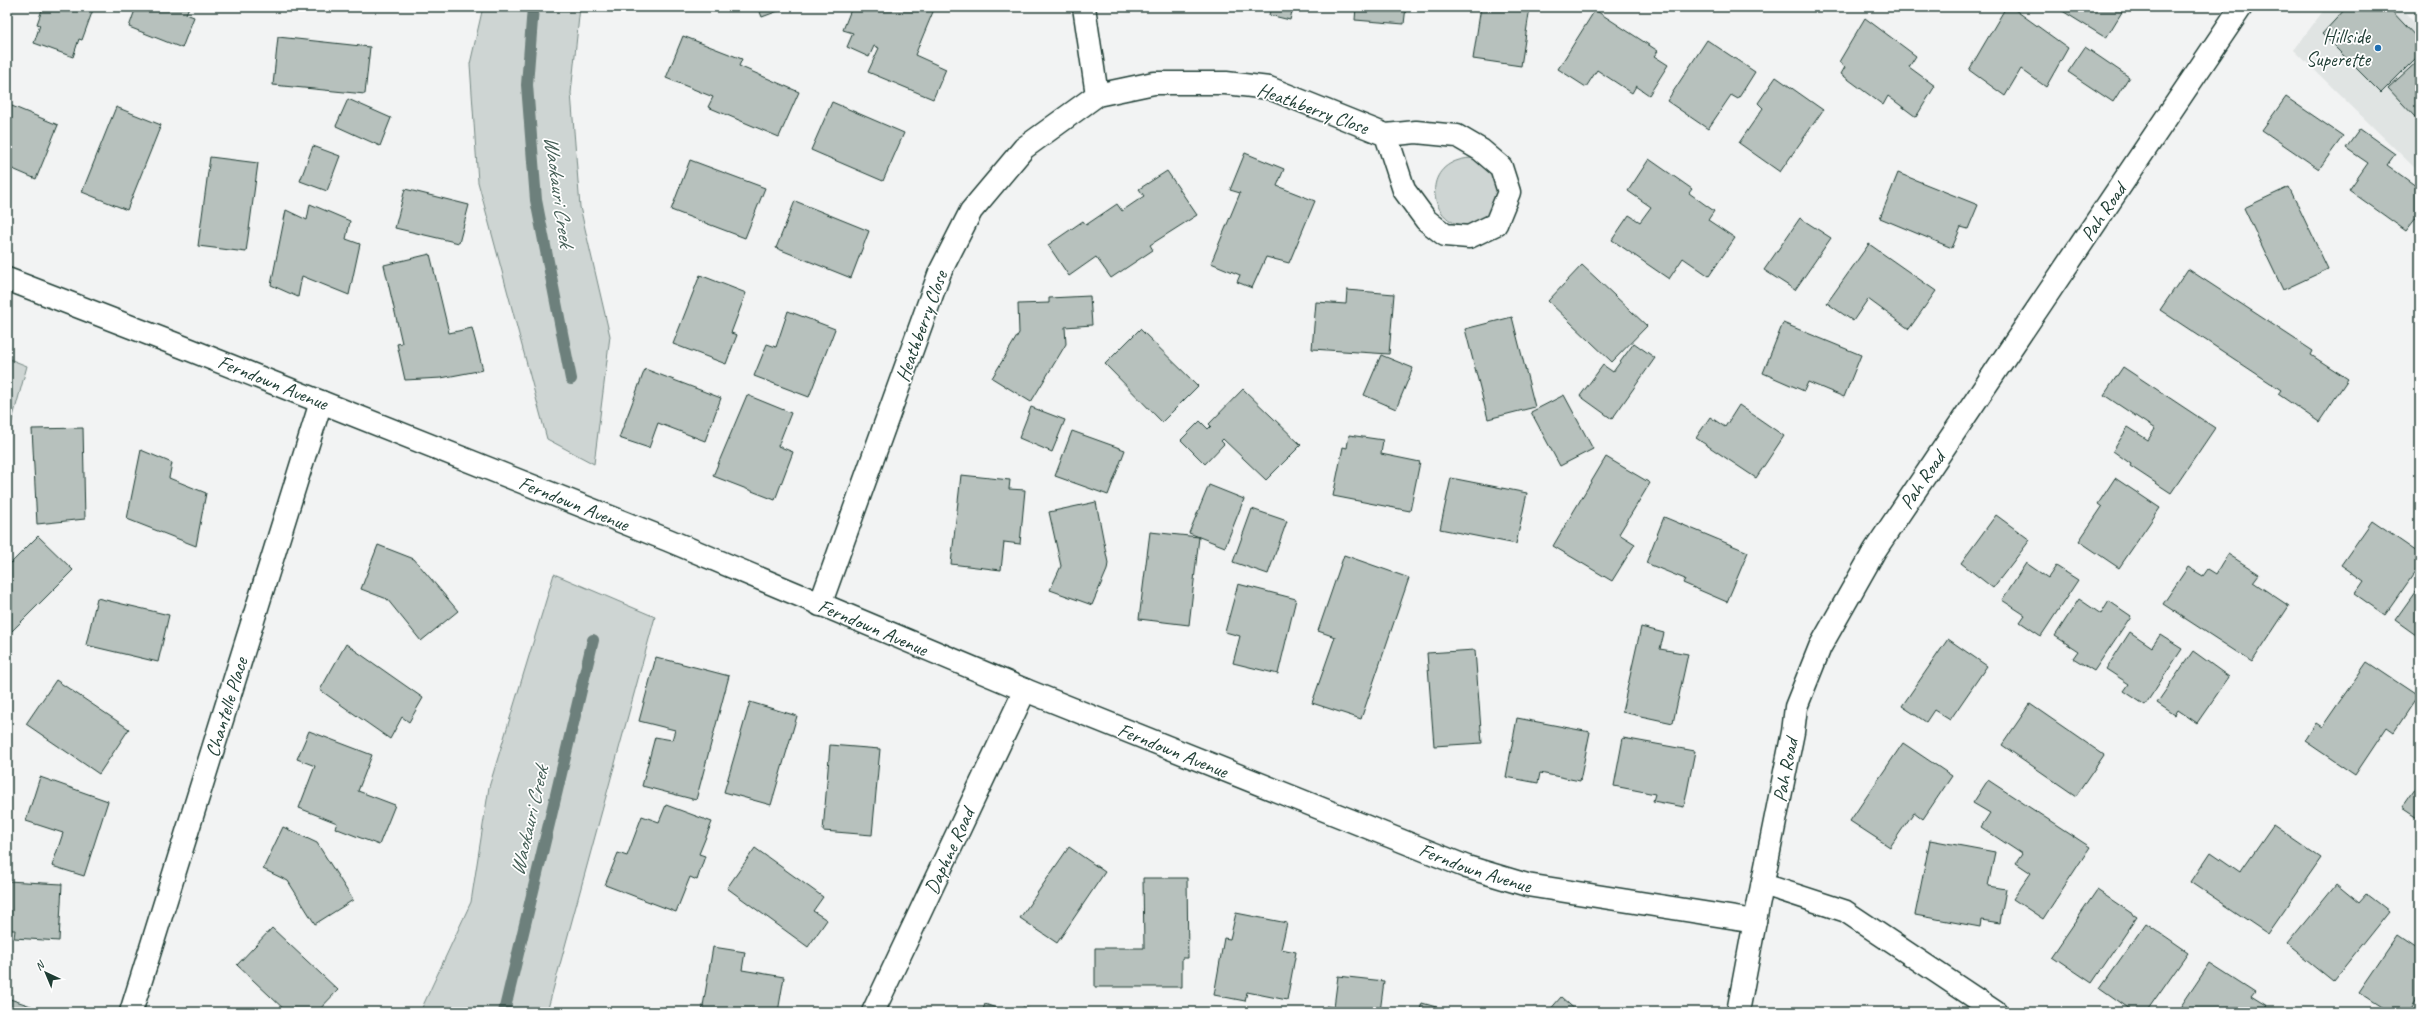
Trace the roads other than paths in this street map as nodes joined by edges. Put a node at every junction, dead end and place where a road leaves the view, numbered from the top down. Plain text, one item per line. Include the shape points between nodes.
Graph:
1 (1084, 7) edge
2 (2241, 7) edge
3 (1097, 95) junction
4 (1386, 135) junction
5 (7, 279) edge
6 (321, 402) junction
7 (820, 605) junction
8 (1025, 690) junction
9 (1762, 884) junction
10 (1755, 921) junction
11 (131, 1012) edge
12 (873, 1012) edge
13 (1738, 1012) edge
14 (1996, 1012) edge

1 - 3 main road
2 - 9 main road, Pah Road via 1874,550 1820,647 1796,707
3 - 4 main road, Heathberry Close via 1154,83 1226,83 1269,88
3 - 7 main road, Heathberry Close via 1024,148 971,211 940,272
4 - 4 main road, Heathberry Close via 1404,190 1426,220 1445,235 1469,237 1496,224 1509,192 1501,167 1481,150 1457,136 1416,132
5 - 6 main road, Ferndown Avenue
6 - 7 main road, Ferndown Avenue via 668,540
6 - 11 main road, Chantelle Place
7 - 8 main road, Ferndown Avenue
8 - 10 main road, Ferndown Avenue via 1467,867 1527,885
8 - 12 main road, Daphne Road
9 - 10 main road, Pah Road
9 - 14 lane via 1845,911
10 - 13 main road, Pah Road

